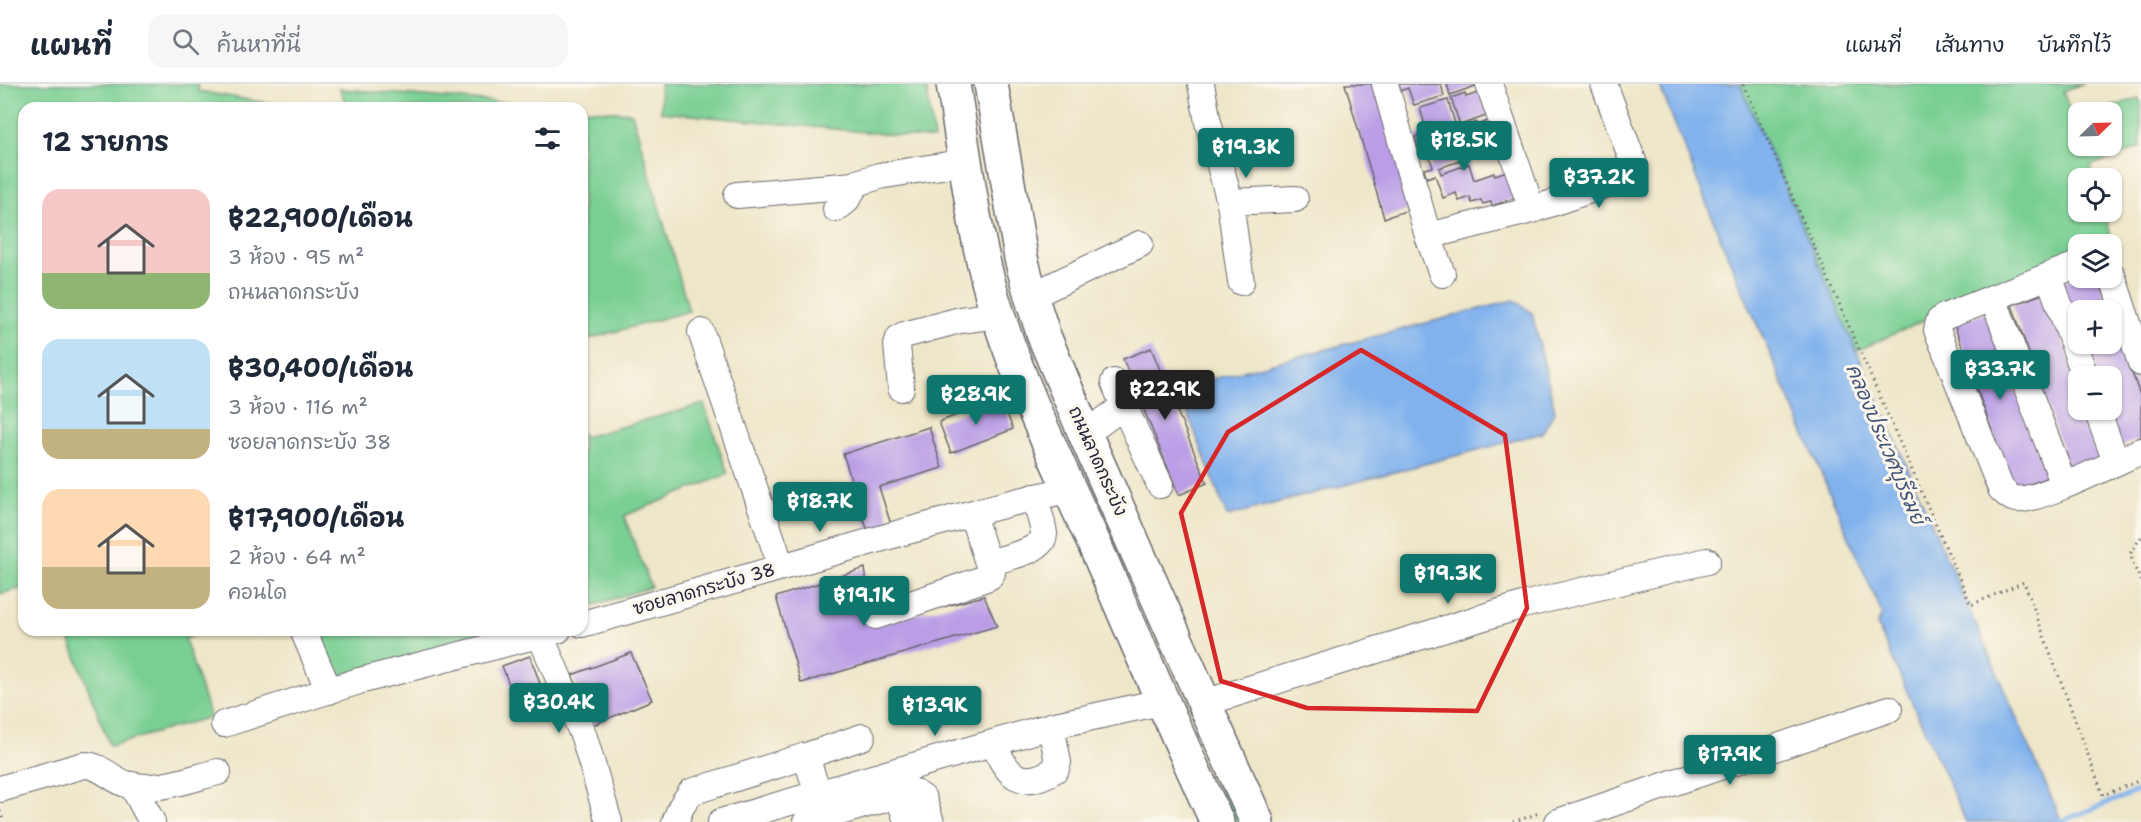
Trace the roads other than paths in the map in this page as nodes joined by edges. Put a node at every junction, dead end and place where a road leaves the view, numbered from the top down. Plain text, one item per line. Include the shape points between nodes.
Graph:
1 (953, 84) edge
2 (991, 84) edge
3 (1201, 84) edge
4 (1385, 84) edge
5 (1489, 84) edge
6 (1604, 84) edge
7 (966, 162) junction
8 (854, 185) junction
9 (737, 195) dead end
10 (1295, 198) dead end
11 (1230, 202) junction
12 (836, 209) dead end
13 (1532, 210) junction
14 (1428, 236) junction
15 (1140, 244) dead end
16 (2068, 268) edge
17 (1442, 274) dead end
18 (2049, 276) junction
19 (1241, 282) dead end
20 (2116, 288) edge
21 (1031, 296) junction
22 (1993, 298) junction
23 (998, 315) junction
24 (701, 332) dead end
25 (2141, 363) edge
26 (2081, 366) edge
27 (1114, 382) dead end
28 (900, 388) dead end
29 (1124, 406) junction
30 (2101, 420) edge
31 (1085, 434) junction
32 (2141, 451) edge
33 (2116, 462) junction
34 (1160, 485) dead end
35 (2064, 485) junction
36 (1069, 490) junction
37 (1034, 496) junction
38 (972, 514) junction
39 (1133, 540) junction
40 (1100, 557) junction
41 (1707, 561) dead end
42 (988, 563) junction
43 (781, 566) junction
44 (876, 616) dead end
45 (588, 621) edge
46 (306, 636) edge
47 (531, 636) edge
48 (547, 636) edge
49 (329, 691) junction
50 (1161, 702) junction
51 (1204, 703) junction
52 (1889, 709) dead end
53 (224, 724) dead end
54 (1051, 726) junction
55 (862, 737) dead end
56 (994, 743) junction
57 (806, 756) junction
58 (218, 772) dead end
59 (895, 784) junction
60 (132, 785) junction
61 (0, 789) edge
62 (818, 794) junction
63 (152, 822) edge
64 (609, 822) edge
65 (675, 822) edge
66 (721, 822) edge
67 (806, 822) edge
68 (907, 822) edge
69 (931, 822) edge
70 (1216, 822) edge
71 (1257, 822) edge
72 (1558, 822) edge

1 - 7 main road, ถนนลาดกระบัง
2 - 21 main road, ถนนลาดกระบัง
3 - 11 street
4 - 14 street
5 - 13 street
6 - 13 street via 1635,170 1630,176
7 - 8 street via 879,176
7 - 23 main road, ถนนลาดกระบัง via 983,263
8 - 9 street
8 - 12 street
10 - 11 street
11 - 19 street
13 - 14 street
14 - 17 street
15 - 21 street
16 - 18 street
18 - 22 street
18 - 26 street
20 - 25 street
21 - 31 main road, ถนนลาดกระบัง
22 - 35 street
22 - 35 street via 1944,317 1938,325 1939,336 2001,489 2008,496 2025,499
23 - 28 street via 960,320 898,339
23 - 36 main road, ถนนลาดกระบัง
24 - 43 street
27 - 29 street
29 - 31 street
29 - 34 street
30 - 33 street
31 - 39 main road, ถนนลาดกระบัง
32 - 33 street
33 - 35 street
36 - 37 street, ซอยลาดกระบัง 38
36 - 40 main road, ถนนลาดกระบัง
37 - 38 street, ซอยลาดกระบัง 38
37 - 42 street via 1044,535 1041,543
38 - 42 street
38 - 43 street, ซอยลาดกระบัง 38
39 - 40 main road
39 - 51 main road, ถนนลาดกระบัง
40 - 50 main road, ถนนลาดกระบัง
41 - 51 street via 1523,605
42 - 44 street via 992,573 989,577
43 - 45 street, ซอยลาดกระบัง 38
46 - 49 street
47 - 49 street
48 - 64 street
49 - 53 street
50 - 54 street
50 - 70 main road, ถนนลาดกระบัง
51 - 71 main road, ถนนลาดกระบัง
52 - 72 street
54 - 56 street
54 - 56 street via 1058,762 1047,775 1016,778 1001,761
55 - 57 street
56 - 59 street
57 - 62 street
57 - 65 street via 691,792
58 - 60 street via 166,785
59 - 62 street
59 - 67 street
59 - 68 street
59 - 69 street via 923,798
60 - 61 street via 93,765 84,765
60 - 63 street
62 - 66 street

